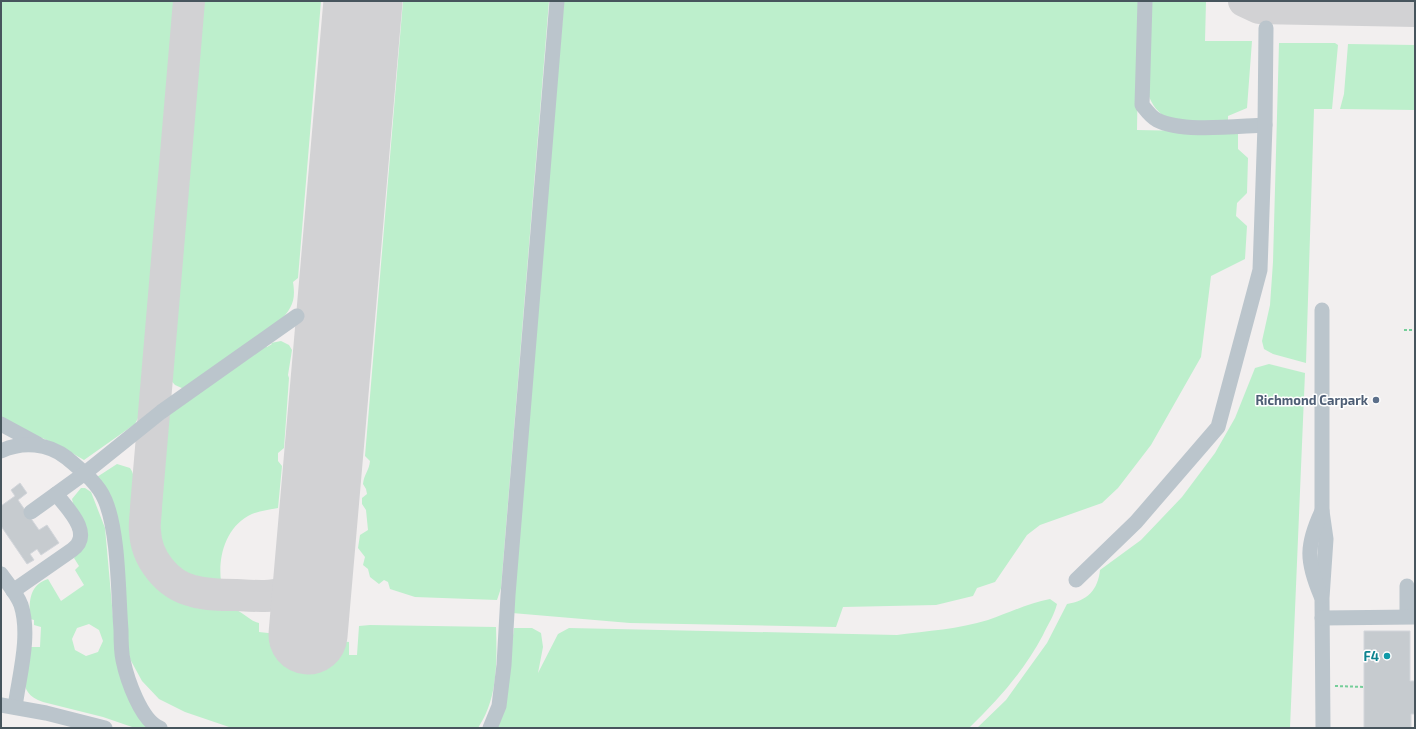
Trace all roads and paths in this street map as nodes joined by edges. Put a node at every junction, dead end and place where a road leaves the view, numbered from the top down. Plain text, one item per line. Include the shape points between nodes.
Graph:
1 (557, 1) edge
2 (1145, 1) edge
3 (1266, 28) dead end
4 (1265, 125) junction
5 (1322, 310) dead end
6 (297, 316) dead end
7 (1404, 330) dead end
8 (1415, 330) edge
9 (1, 424) edge
10 (40, 445) junction
11 (1, 451) edge
12 (85, 473) junction
13 (56, 494) junction
14 (31, 512) dead end
15 (1, 574) edge
16 (1076, 580) dead end
17 (1407, 586) dead end
18 (13, 591) junction
19 (1411, 616) edge
20 (1322, 618) junction
21 (1323, 686) junction
22 (1364, 687) dead end
23 (8, 706) edge
24 (105, 728) edge
25 (160, 728) edge
26 (490, 728) edge
27 (1323, 728) edge

1 - 26 street via 504,665 499,706
2 - 4 street via 1142,105 1155,120 1168,125 1204,128
3 - 4 street
4 - 16 street via 1260,270 1218,427 1136,522
5 - 20 street via 1322,511 1326,539
6 - 12 street via 161,412
7 - 8 path
9 - 10 street
10 - 11 street via 22,445
10 - 12 street via 63,455
12 - 13 street
12 - 25 street via 100,490 111,517 123,660 141,710
13 - 14 street
13 - 18 street via 77,522 82,537 80,542
15 - 18 street
17 - 19 street
18 - 23 street via 21,606 26,626
19 - 20 street
20 - 21 street
21 - 22 path
21 - 27 street
23 - 24 street via 58,715

